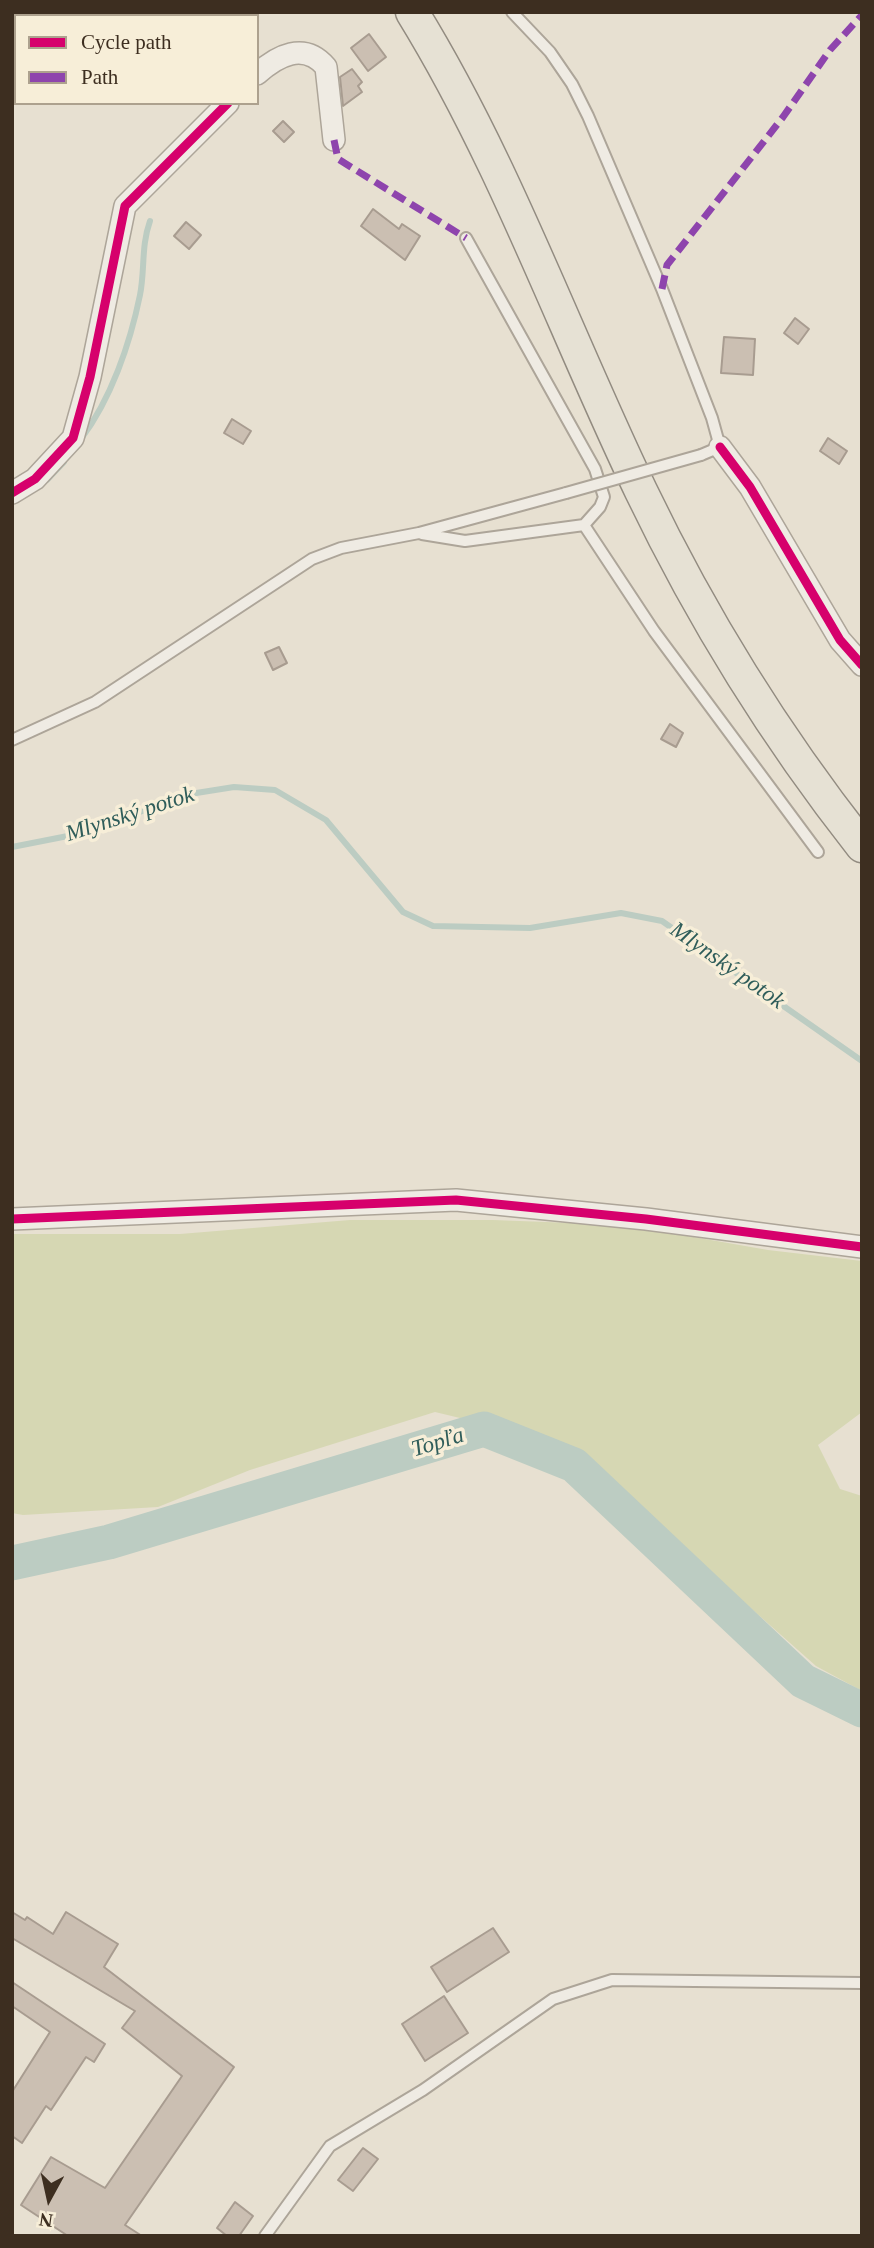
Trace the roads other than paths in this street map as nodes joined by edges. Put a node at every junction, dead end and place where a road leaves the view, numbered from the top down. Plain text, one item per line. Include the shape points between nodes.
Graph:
1 (412, 12) edge
2 (512, 12) edge
3 (259, 72) edge
4 (226, 105) edge
5 (334, 140) dead end
6 (466, 238) dead end
7 (710, 451) junction
8 (12, 493) edge
9 (584, 525) junction
10 (419, 533) junction
11 (862, 664) edge
12 (12, 740) edge
13 (862, 846) edge
14 (818, 852) dead end
15 (12, 1219) edge
16 (862, 1247) edge
17 (862, 1983) edge
18 (265, 2236) edge

1 - 13 main road via 456,86 501,177 642,493 684,572 780,734
2 - 7 lane via 550,52 588,116 712,418
3 - 5 street via 275,57 287,54 320,61 326,67
4 - 8 street via 125,206 73,438 35,479
6 - 9 lane via 595,470 604,497
7 - 10 lane, bridge
7 - 11 street via 750,487 840,640
9 - 10 lane via 465,541
9 - 14 lane via 654,631
10 - 12 lane via 341,548 312,559 95,702
15 - 16 street via 456,1200
17 - 18 lane via 612,1980 553,1999 423,2090 330,2146

